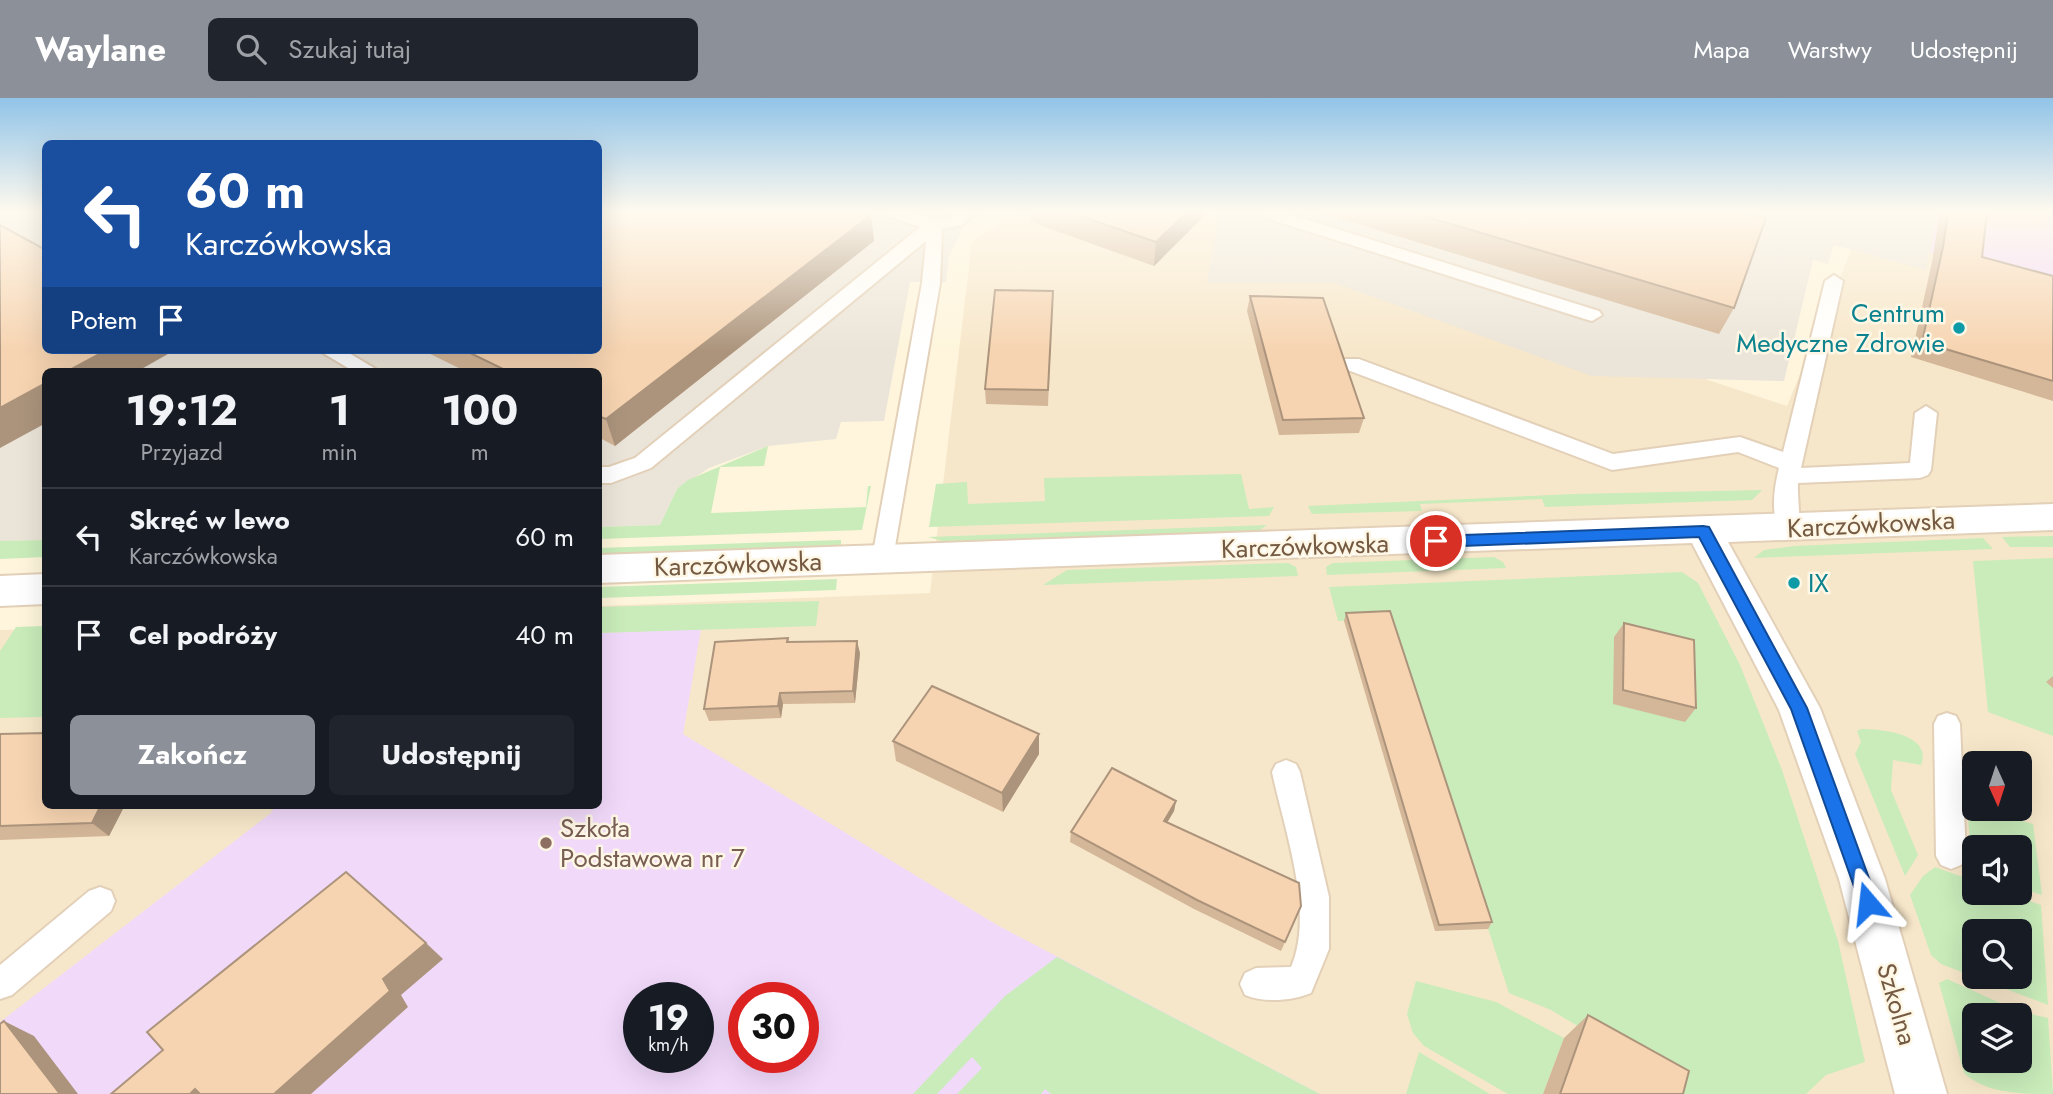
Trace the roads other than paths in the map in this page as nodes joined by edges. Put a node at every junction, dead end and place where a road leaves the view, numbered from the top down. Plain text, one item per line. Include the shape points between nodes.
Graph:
1 (893, 258) edge
2 (933, 258) edge
3 (1415, 258) edge
4 (1834, 281) dead end
5 (1592, 314) dead end
6 (336, 354) edge
7 (1352, 364) dead end
8 (363, 368) edge
9 (1926, 413) dead end
10 (1790, 470) junction
11 (602, 475) edge
12 (2053, 517) edge
13 (1789, 528) junction
14 (1703, 531) junction
15 (884, 558) junction
16 (602, 569) edge
17 (42, 589) edge
18 (0, 591) edge
19 (1947, 724) dead end
20 (1286, 772) dead end
21 (1951, 856) dead end
22 (100, 901) dead end
23 (1, 984) edge
24 (1256, 984) dead end
25 (1922, 1094) edge

1 - 11 lane via 643,463
2 - 15 lane
3 - 5 lane
4 - 10 lane
6 - 8 lane
7 - 10 lane via 1612,462 1740,444
9 - 10 lane via 1920,470
10 - 13 lane via 1785,504
12 - 13 street, Karczówkowska
13 - 14 street, Karczówkowska
14 - 15 street, Karczówkowska
14 - 25 street, Szkolna via 1799,708 1862,879
15 - 16 street, Karczówkowska
17 - 18 street
19 - 21 lane
20 - 24 lane via 1314,897 1314,949 1300,982
22 - 23 lane

